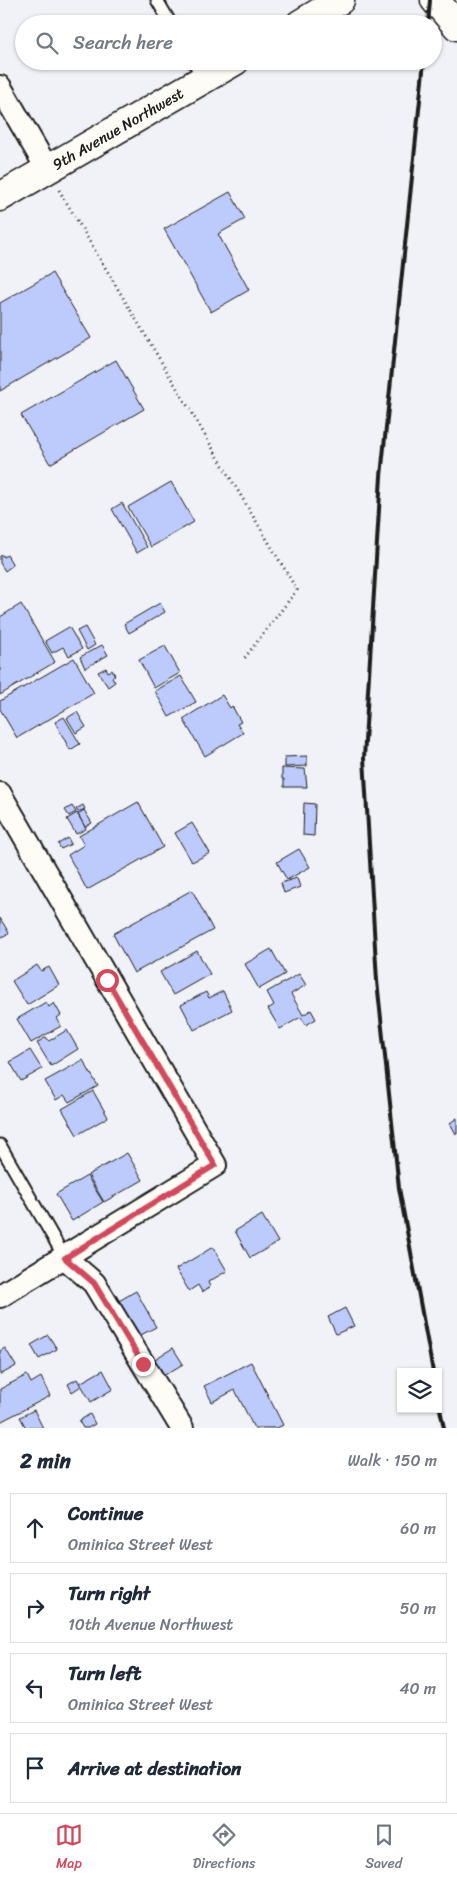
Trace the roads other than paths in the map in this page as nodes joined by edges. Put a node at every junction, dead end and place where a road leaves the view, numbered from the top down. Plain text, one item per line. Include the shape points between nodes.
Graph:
1 (157, 0) edge
2 (435, 0) edge
3 (166, 15) edge
4 (457, 26) edge
5 (199, 70) edge
6 (0, 88) edge
7 (48, 170) junction
8 (0, 197) edge
9 (0, 794) edge
10 (0, 1146) edge
11 (65, 1258) junction
12 (0, 1296) edge
13 (182, 1428) edge

1 - 3 lane
2 - 4 main road
5 - 7 main road, 9th Avenue Northwest
6 - 7 street
7 - 8 main road, 9th Avenue Northwest
9 - 11 street via 215,1165
10 - 11 lane
11 - 12 street
11 - 13 street via 94,1283

